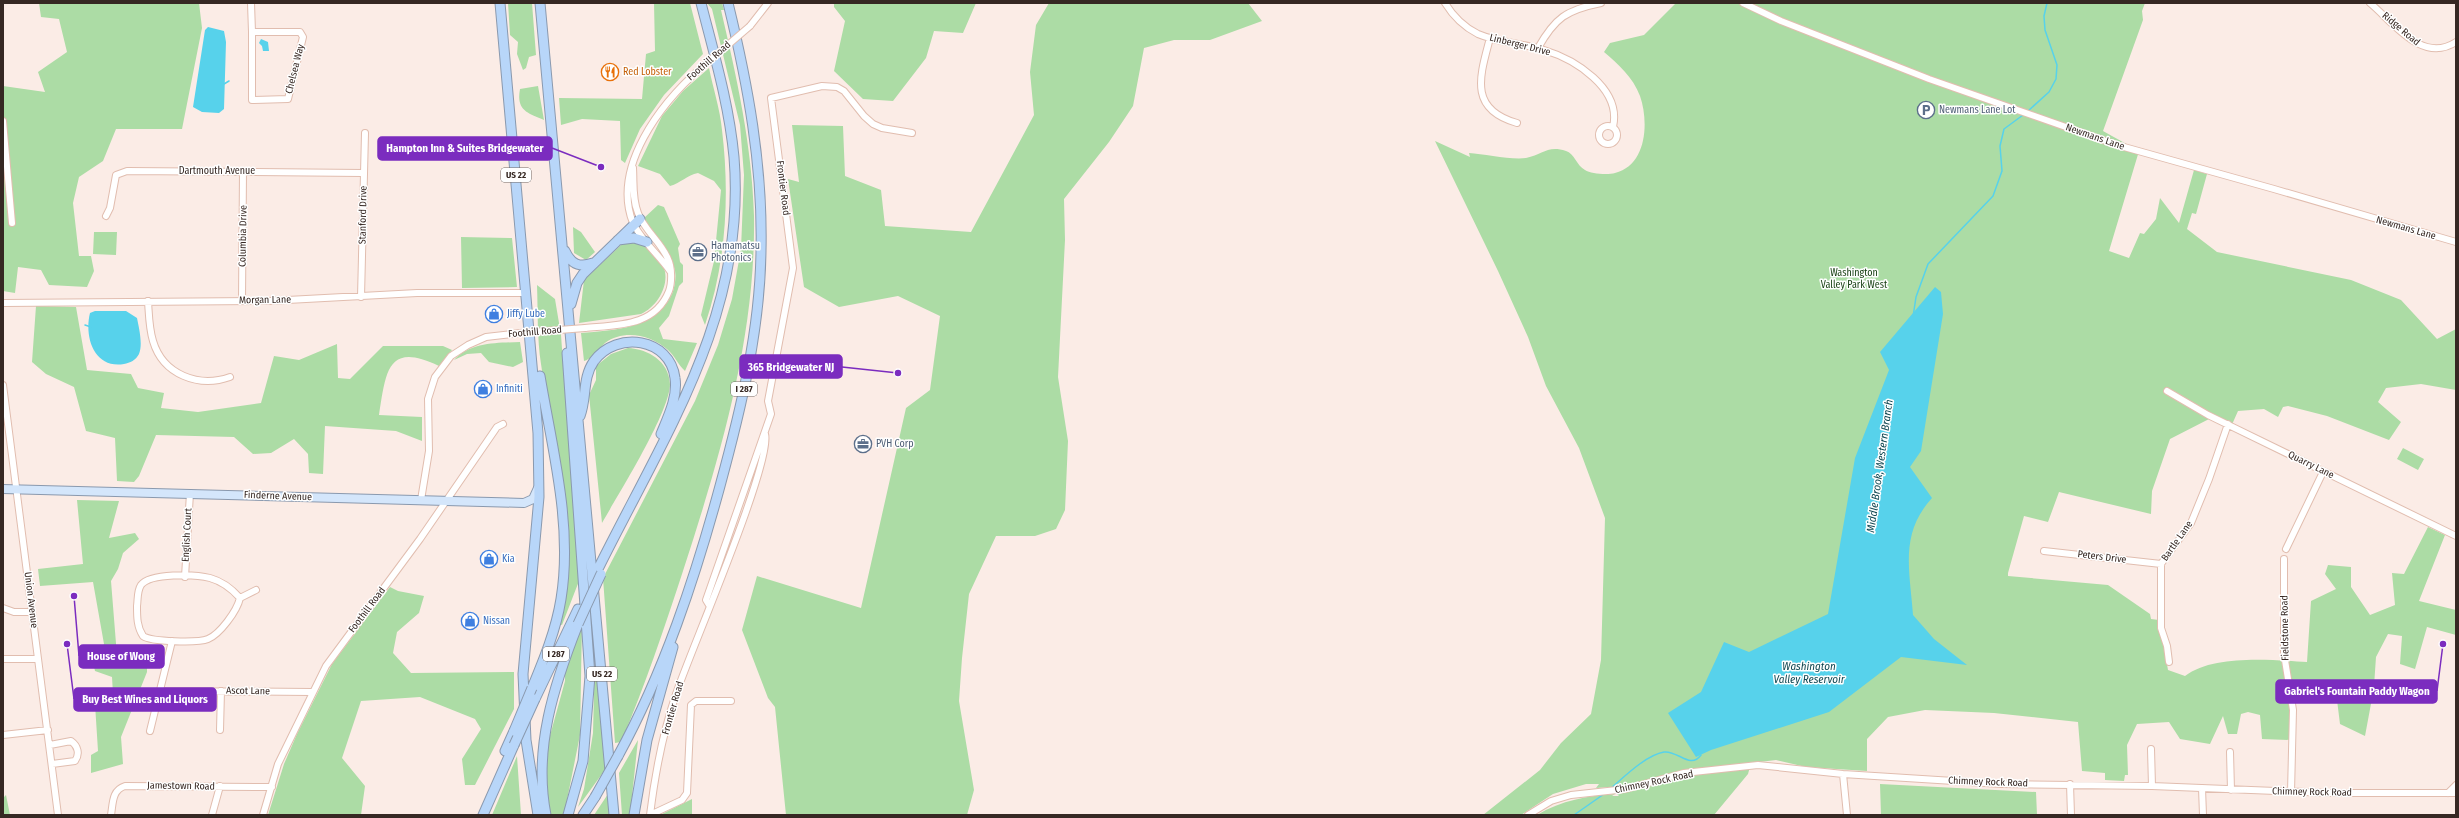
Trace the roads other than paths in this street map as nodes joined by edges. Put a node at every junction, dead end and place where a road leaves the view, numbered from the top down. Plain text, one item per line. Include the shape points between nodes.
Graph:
1 (251, 3) edge
2 (500, 3) edge
3 (540, 3) edge
4 (701, 3) edge
5 (728, 3) edge
6 (768, 3) edge
7 (1445, 3) edge
8 (1601, 3) edge
9 (1743, 3) edge
10 (2370, 3) edge
11 (252, 32) junction
12 (1490, 38) junction
13 (2456, 42) edge
14 (1538, 48) junction
15 (3, 121) edge
16 (1518, 123) dead end
17 (1613, 127) dead end
18 (366, 133) dead end
19 (912, 133) dead end
20 (243, 171) junction
21 (363, 173) junction
22 (106, 216) dead end
23 (637, 221) junction
24 (12, 223) dead end
25 (618, 240) junction
26 (647, 242) junction
27 (2456, 242) edge
28 (562, 243) junction
29 (594, 262) junction
30 (565, 268) junction
31 (670, 271) junction
32 (527, 293) junction
33 (361, 297) junction
34 (242, 301) junction
35 (148, 302) junction
36 (3, 303) edge
37 (569, 311) junction
38 (532, 348) junction
39 (230, 377) dead end
40 (3, 385) edge
41 (2167, 391) dead end
42 (579, 419) junction
43 (504, 424) dead end
44 (2228, 424) junction
45 (658, 449) junction
46 (2323, 472) junction
47 (539, 481) junction
48 (3, 489) edge
49 (17, 489) junction
50 (190, 493) junction
51 (421, 500) junction
52 (447, 501) junction
53 (524, 503) junction
54 (538, 518) junction
55 (2456, 536) edge
56 (2286, 549) dead end
57 (2044, 551) dead end
58 (2284, 559) dead end
59 (2161, 564) junction
60 (600, 571) junction
61 (185, 577) junction
62 (256, 590) dead end
63 (240, 598) junction
64 (686, 598) junction
65 (3, 608) edge
66 (32, 612) junction
67 (172, 640) junction
68 (3, 659) edge
69 (38, 659) junction
70 (2170, 662) dead end
71 (160, 691) junction
72 (221, 691) junction
73 (312, 692) junction
74 (731, 701) dead end
75 (48, 730) junction
76 (150, 730) dead end
77 (220, 730) dead end
78 (3, 735) edge
79 (50, 745) junction
80 (2151, 749) dead end
81 (2230, 752) dead end
82 (52, 764) junction
83 (502, 772) junction
84 (1844, 774) junction
85 (2070, 784) junction
86 (2456, 785) edge
87 (220, 786) junction
88 (2152, 786) junction
89 (272, 787) junction
90 (2202, 788) junction
91 (2231, 790) junction
92 (2291, 792) junction
93 (2448, 793) junction
94 (2456, 793) edge
95 (58, 815) edge
96 (112, 815) edge
97 (212, 815) edge
98 (263, 815) edge
99 (483, 815) edge
100 (538, 815) edge
101 (546, 815) edge
102 (568, 815) edge
103 (583, 815) edge
104 (614, 815) edge
105 (634, 815) edge
106 (650, 815) edge
107 (1528, 815) edge
108 (1847, 815) edge
109 (2071, 815) edge
110 (2203, 815) edge

1 - 11 street, Chelsea Way
2 - 32 highway, US 22
3 - 28 highway, US 22
4 - 45 highway, I 287 via 723,92 731,137 735,194 733,233 726,280 707,347 688,393
5 - 64 highway, I 287 via 745,78 756,148 761,214 760,273 753,340 735,429 711,520
6 - 23 street, Foothill Road, bridge via 750,26 678,89 658,114 641,144 628,178 627,195
7 - 12 street, Linberger Drive via 1459,21
8 - 14 street via 1579,8 1559,18
9 - 27 street, Newmans Lane via 1858,52 2016,111 2117,145
10 - 13 street, Ridge Road via 2421,46 2440,50
11 - 11 street, Chelsea Way via 252,100 288,99 303,37 300,32
12 - 14 street, Linberger Drive
12 - 16 street via 1480,74 1483,100 1495,114
14 - 17 street, Linberger Drive via 1571,62 1597,81 1613,107
15 - 24 street
18 - 21 street, Stanford Drive
19 - 106 street, Frontier Road via 873,124 844,91 837,87 822,86 771,98 793,268 768,401 772,414 706,600 709,605 670,713
20 - 21 street, Dartmouth Avenue
20 - 22 street, Dartmouth Avenue via 120,172 114,178 110,208
20 - 34 street, Columbia Drive
21 - 33 street, Stanford Drive
23 - 25 highway
23 - 26 street, Foothill Road
23 - 31 street, Foothill Road via 668,257
25 - 26 highway via 634,238
25 - 29 highway
26 - 31 street, Foothill Road
28 - 29 highway via 569,259 575,264 582,266
28 - 30 highway, US 22
29 - 37 highway via 577,284
30 - 37 highway, US 22
30 - 102 highway via 561,277 590,676 583,761
31 - 51 street, Foothill Road, bridge via 671,282 667,296 652,314 629,323 520,333 477,340 458,350 438,371 428,399 429,451
32 - 33 street, Morgan Lane via 417,293
32 - 38 highway, US 22
33 - 34 street, Morgan Lane
34 - 35 street, Morgan Lane
35 - 36 street, Morgan Lane
35 - 39 street via 153,342 171,369 198,381
37 - 42 highway, US 22
38 - 47 highway, US 22
38 - 83 highway, bridge via 538,367 559,491 565,554 556,620 532,688 501,761
40 - 49 street, Union Avenue
41 - 44 street, Quarry Lane
42 - 45 highway via 584,406 586,377 597,357 620,343 629,341 648,344 660,351 670,362 676,383 674,399 658,439
42 - 104 highway, US 22
43 - 52 street, Foothill Road via 497,427
44 - 46 street, Quarry Lane
44 - 59 street, Bartle Lane via 2190,523
45 - 60 highway, I 287 via 612,541
46 - 55 street, Quarry Lane
46 - 56 street
47 - 53 main road via 535,497
47 - 54 highway, US 22
48 - 49 main road, Finderne Avenue
49 - 50 main road, Finderne Avenue
49 - 66 street, Union Avenue
50 - 51 main road, Finderne Avenue
50 - 61 street, English Court
51 - 52 main road, Finderne Avenue
52 - 53 main road, Finderne Avenue
52 - 73 street, Foothill Road via 326,666
53 - 54 main road via 533,508
54 - 100 highway, US 22 via 523,680 528,759
57 - 59 street, Peters Drive
58 - 92 street, Fieldstone Road via 2284,654 2293,710
59 - 70 street, Bartle Lane via 2161,628
60 - 83 highway, I 287, bridge via 578,609
60 - 101 highway, bridge via 558,680 544,734 542,774
61 - 63 street, English Court via 205,577 221,582
61 - 67 street, English Court via 158,576 148,579 138,593 138,622 143,636 152,640
62 - 63 street
63 - 67 street, English Court via 239,606 208,639
64 - 103 highway, I 287, bridge via 647,697 618,756
64 - 105 highway via 647,740
65 - 66 street via 8,612
66 - 69 street, Union Avenue
67 - 71 street
68 - 69 street
69 - 75 street, Union Avenue
71 - 72 street, Ascot Lane
71 - 76 street
72 - 73 street, Ascot Lane
72 - 77 street
73 - 89 street, Foothill Road via 278,764
74 - 106 street, Frontier Road via 696,701 690,708 688,793 682,800
75 - 78 street
75 - 79 street, Union Avenue
79 - 82 street, Union Avenue
79 - 82 street via 72,741 78,749 75,761
80 - 88 street
81 - 91 street
82 - 95 street, Union Avenue
83 - 99 highway, I 287
84 - 85 street, Chimney Rock Road via 1993,783
84 - 107 street, Chimney Rock Road via 1758,765 1684,773 1626,789 1561,797
84 - 108 street
85 - 88 street, Chimney Rock Road
85 - 109 street
86 - 93 street
87 - 89 street, Jamestown Road
87 - 96 street, Jamestown Road via 125,786 115,792
87 - 97 street
88 - 90 street, Chimney Rock Road
89 - 98 street, Foothill Road
90 - 91 street, Chimney Rock Road
90 - 110 street
91 - 92 street, Chimney Rock Road
92 - 93 street, Chimney Rock Road
93 - 94 street, Chimney Rock Road

